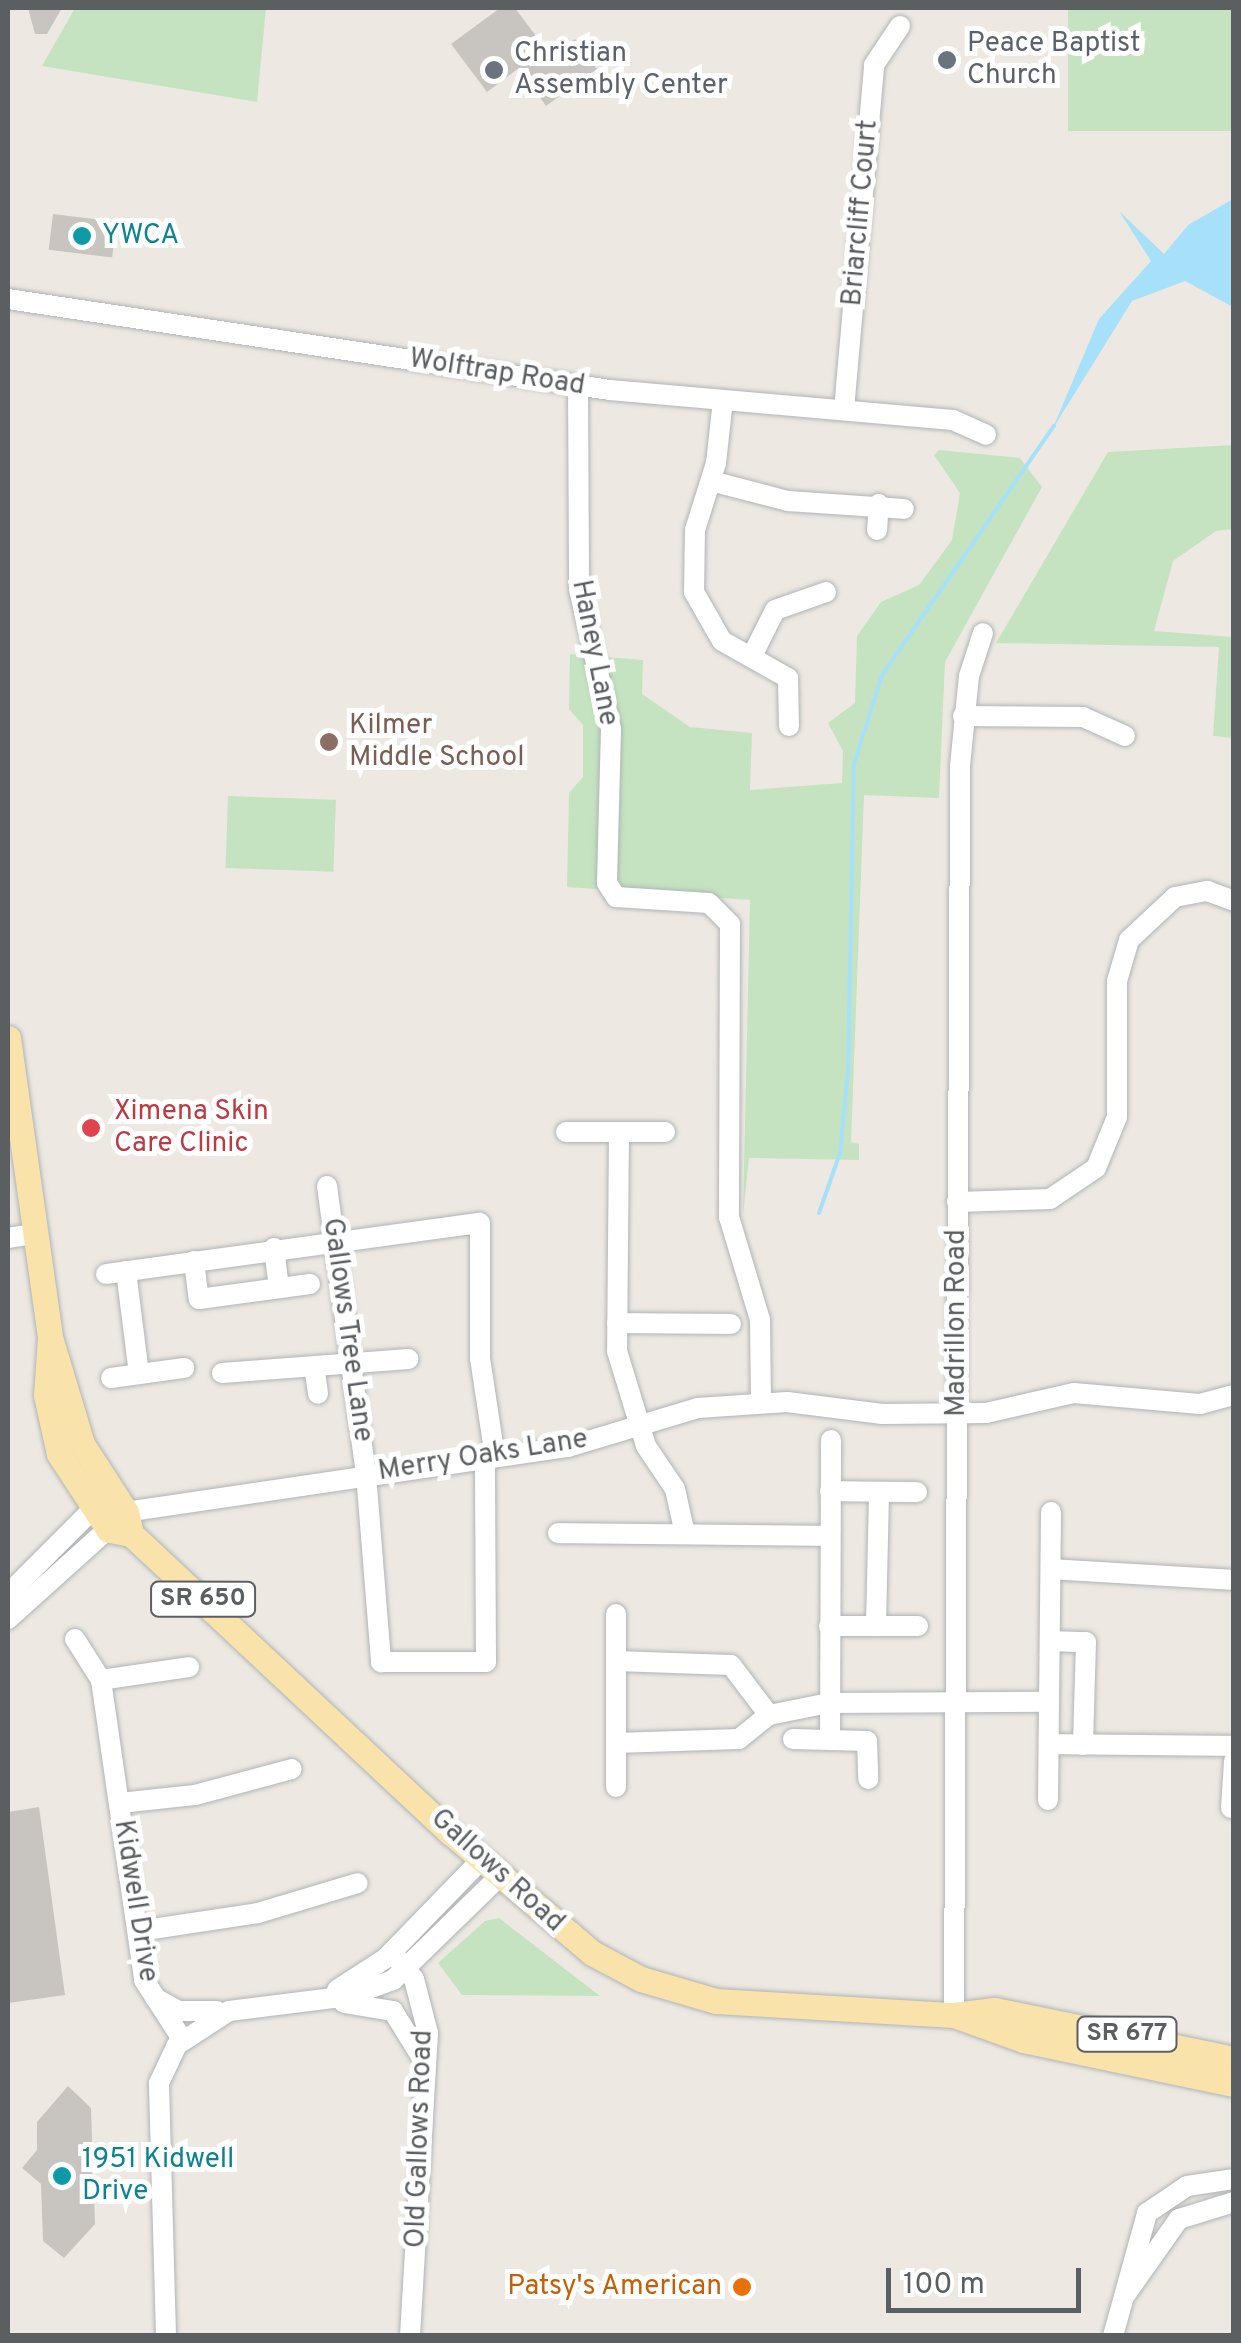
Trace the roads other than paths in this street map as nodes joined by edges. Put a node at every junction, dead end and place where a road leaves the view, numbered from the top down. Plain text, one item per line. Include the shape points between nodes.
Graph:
1 (900, 26) dead end
2 (8, 299) edge
3 (578, 385) junction
4 (723, 400) junction
5 (844, 410) junction
6 (986, 434) dead end
7 (711, 481) junction
8 (879, 504) junction
9 (904, 508) dead end
10 (877, 530) dead end
11 (826, 592) dead end
12 (983, 634) dead end
13 (752, 656) junction
14 (963, 716) junction
15 (789, 726) dead end
16 (1125, 736) dead end
17 (1234, 901) edge
18 (8, 1038) edge
19 (12, 1099) edge
20 (566, 1132) dead end
21 (619, 1132) junction
22 (665, 1132) dead end
23 (327, 1186) dead end
24 (957, 1202) junction
25 (34, 1234) junction
26 (8, 1238) edge
27 (334, 1239) junction
28 (274, 1248) junction
29 (194, 1261) junction
30 (310, 1284) dead end
31 (279, 1288) junction
32 (616, 1323) junction
33 (732, 1324) dead end
34 (408, 1359) dead end
35 (352, 1367) junction
36 (184, 1368) dead end
37 (315, 1372) junction
38 (222, 1373) dead end
39 (140, 1374) junction
40 (110, 1378) dead end
41 (318, 1394) dead end
42 (1234, 1395) edge
43 (761, 1402) junction
44 (956, 1414) junction
45 (638, 1424) junction
46 (831, 1440) dead end
47 (490, 1457) junction
48 (366, 1474) junction
49 (830, 1491) junction
50 (879, 1492) junction
51 (918, 1492) dead end
52 (1051, 1512) dead end
53 (115, 1521) junction
54 (558, 1534) dead end
55 (684, 1534) junction
56 (830, 1536) junction
57 (1050, 1568) junction
58 (1234, 1580) edge
59 (8, 1594) edge
60 (616, 1614) dead end
61 (8, 1619) edge
62 (830, 1626) junction
63 (876, 1626) junction
64 (918, 1626) dead end
65 (75, 1638) dead end
66 (1050, 1641) junction
67 (616, 1661) junction
68 (188, 1666) dead end
69 (101, 1680) junction
70 (1049, 1702) junction
71 (829, 1703) junction
72 (956, 1704) junction
73 (768, 1715) junction
74 (793, 1739) dead end
75 (830, 1740) junction
76 (616, 1744) junction
77 (1049, 1744) junction
78 (1083, 1745) junction
79 (1234, 1746) edge
80 (1234, 1760) edge
81 (292, 1768) dead end
82 (868, 1779) dead end
83 (616, 1787) dead end
84 (1048, 1800) dead end
85 (120, 1804) junction
86 (1231, 1808) edge
87 (491, 1868) junction
88 (358, 1882) dead end
89 (139, 1931) junction
90 (392, 1952) junction
91 (407, 1970) junction
92 (147, 1992) junction
93 (312, 2001) junction
94 (230, 2011) junction
95 (954, 2015) junction
96 (182, 2039) junction
97 (1234, 2059) edge
98 (427, 2080) junction
99 (1234, 2084) edge
100 (1234, 2178) edge
101 (1234, 2202) edge
102 (1125, 2296) junction
103 (166, 2336) edge
104 (410, 2336) edge
105 (1114, 2336) edge

1 - 5 street, Briarcliff Court via 874,66
2 - 3 street, Wolftrap Road
3 - 4 street, Wolftrap Road
3 - 43 street, Haney Lane via 579,589 611,730 607,883 616,897 709,903 723,910 730,940 729,1217 760,1320
4 - 5 street, Wolftrap Road
4 - 7 street
5 - 6 street, Wolftrap Road via 953,420
7 - 8 street via 788,501
7 - 13 street via 695,530 696,603 722,642
8 - 9 street
8 - 10 street
11 - 13 street via 775,610
12 - 14 street, Madrillon Road
13 - 15 street via 788,678
14 - 16 street via 1083,717
14 - 24 street, Madrillon Road
17 - 24 street via 1207,891 1175,897 1129,940 1117,982 1118,1117 1096,1168 1050,1199
18 - 19 main road, Gallows Road / SR 650
19 - 25 main road, Gallows Road / SR 650
20 - 21 street
21 - 22 street
21 - 32 street
23 - 27 street, Gallows Tree Lane
24 - 44 street, Madrillon Road
25 - 26 street
25 - 53 main road, Gallows Road / SR 650 via 50,1337
27 - 28 street
27 - 35 street, Gallows Tree Lane
27 - 47 street via 480,1223 480,1358
28 - 29 street
28 - 31 street
29 - 31 street via 198,1299
29 - 39 street via 116,1273
30 - 31 street
32 - 33 street
32 - 45 street via 620,1370
34 - 35 street
35 - 37 street
35 - 48 street, Gallows Tree Lane
36 - 39 street
37 - 38 street via 291,1363
37 - 41 street
39 - 40 street
42 - 44 street, Merry Oaks Lane via 1200,1404 1074,1393
43 - 44 street, Merry Oaks Lane
43 - 45 street, Merry Oaks Lane
44 - 72 street, Madrillon Road
45 - 47 street, Merry Oaks Lane via 590,1442
45 - 55 street via 674,1489
46 - 49 street
47 - 48 street, Merry Oaks Lane
47 - 48 street, Gallows Tree Lane via 486,1662 382,1662
48 - 53 street, Merry Oaks Lane
49 - 50 street
49 - 56 street
50 - 51 street
50 - 63 street
52 - 57 street
53 - 59 street
53 - 61 street
53 - 87 main road, Gallows Road / SR 650
54 - 55 street
55 - 56 street
56 - 62 street
57 - 58 street
57 - 66 street
60 - 67 street
62 - 63 street
62 - 71 street
63 - 64 street
65 - 69 street, Kidwell Drive
66 - 70 street
66 - 78 street via 1086,1642
67 - 73 street via 730,1665
67 - 76 street
68 - 69 street
69 - 85 street, Kidwell Drive
70 - 72 street
70 - 77 street
71 - 72 street
71 - 73 street
71 - 75 street
72 - 95 street, Madrillon Road
73 - 76 street via 739,1739
74 - 75 street
75 - 82 street via 867,1741
76 - 83 street
77 - 78 street
77 - 84 street
78 - 79 street
80 - 86 street
81 - 85 street via 195,1795
85 - 89 street, Kidwell Drive
87 - 90 street
87 - 91 street
87 - 95 main road, Gallows Road / SR 677 via 592,1953 668,1988 716,2001
88 - 89 street via 258,1913
89 - 92 street, Kidwell Drive
90 - 91 street, Old Gallows Road
90 - 93 street via 363,1977
91 - 93 street via 360,1993
91 - 98 street, Old Gallows Road via 426,2018
92 - 94 street via 178,2011
92 - 96 street, Kidwell Drive
93 - 94 street
93 - 98 street via 392,2011 412,2031
94 - 96 street
95 - 97 main road, Gallows Road / SR 677 via 996,2010
95 - 99 main road, Gallows Road / SR 677 via 1023,2040
96 - 103 street via 159,2084
98 - 104 street, Old Gallows Road
100 - 102 street via 1187,2186 1147,2213 1130,2252
101 - 102 street via 1179,2219
102 - 105 street

